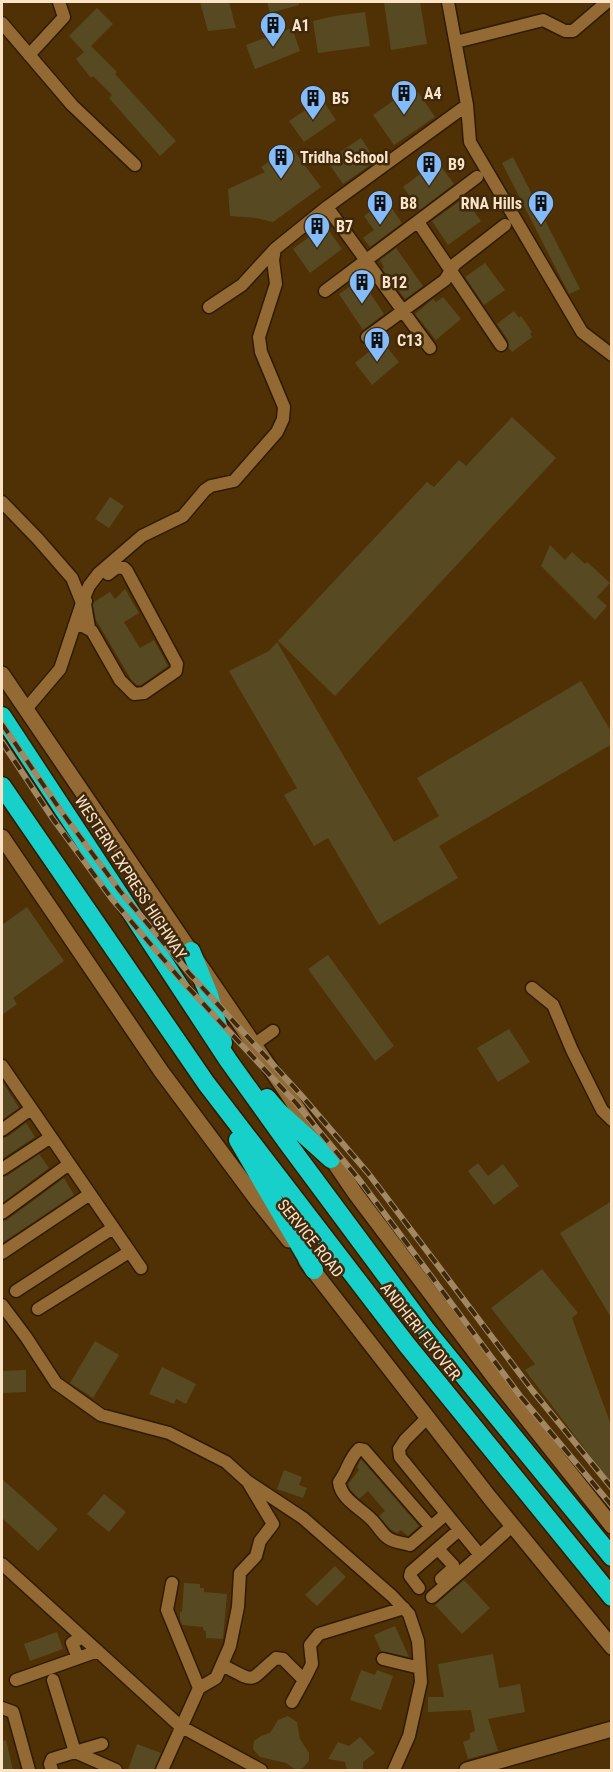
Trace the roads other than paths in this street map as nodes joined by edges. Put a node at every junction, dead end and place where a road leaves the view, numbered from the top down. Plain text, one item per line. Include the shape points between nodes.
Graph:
1 (59, 2) edge
2 (448, 2) edge
3 (607, 2) edge
4 (2, 23) edge
5 (456, 42) junction
6 (29, 55) junction
7 (467, 105) junction
8 (135, 165) dead end
9 (477, 177) dead end
10 (327, 207) junction
11 (418, 222) junction
12 (505, 225) dead end
13 (275, 249) junction
14 (366, 261) junction
15 (452, 270) junction
16 (325, 291) dead end
17 (209, 307) dead end
18 (403, 312) junction
19 (367, 337) dead end
20 (501, 345) dead end
21 (430, 348) dead end
22 (612, 355) edge
23 (2, 502) edge
24 (82, 603) junction
25 (74, 626) junction
26 (89, 628) junction
27 (2, 674) edge
28 (26, 710) junction
29 (2, 716) edge
30 (2, 786) edge
31 (3, 843) edge
32 (191, 951) junction
33 (532, 988) dead end
34 (273, 1031) dead end
35 (255, 1044) junction
36 (228, 1060) junction
37 (2, 1066) edge
38 (6, 1082) edge
39 (206, 1083) junction
40 (31, 1109) junction
41 (612, 1120) edge
42 (2, 1130) edge
43 (51, 1137) junction
44 (331, 1159) junction
45 (69, 1164) junction
46 (2, 1169) edge
47 (90, 1194) junction
48 (2, 1213) edge
49 (113, 1228) junction
50 (129, 1252) junction
51 (2, 1254) edge
52 (141, 1268) dead end
53 (314, 1270) junction
54 (16, 1292) dead end
55 (2, 1305) edge
56 (38, 1309) dead end
57 (427, 1418) junction
58 (247, 1481) junction
59 (446, 1514) junction
60 (512, 1526) junction
61 (612, 1526) edge
62 (431, 1527) junction
63 (459, 1530) junction
64 (438, 1549) junction
65 (480, 1555) junction
66 (612, 1557) edge
67 (2, 1564) edge
68 (172, 1583) dead end
69 (426, 1592) junction
70 (612, 1597) edge
71 (404, 1608) junction
72 (82, 1637) junction
73 (612, 1647) edge
74 (98, 1652) junction
75 (78, 1658) junction
76 (383, 1659) dead end
77 (222, 1665) junction
78 (420, 1668) junction
79 (15, 1680) dead end
80 (53, 1680) dead end
81 (304, 1680) junction
82 (199, 1688) junction
83 (292, 1702) dead end
84 (2, 1708) edge
85 (180, 1726) junction
86 (612, 1729) edge
87 (102, 1744) dead end
88 (75, 1752) junction
89 (29, 1770) edge
90 (52, 1770) edge
91 (116, 1770) edge
92 (162, 1770) edge
93 (261, 1770) edge
94 (394, 1770) edge
95 (467, 1770) edge

1 - 6 street via 64,18
2 - 5 street
3 - 5 street via 573,31 543,20
4 - 6 street
5 - 7 street
6 - 8 street via 72,105
7 - 10 street
7 - 22 street via 470,142 582,332
9 - 11 street
10 - 13 street
10 - 14 street
11 - 14 street
11 - 15 street
12 - 15 street
13 - 17 street via 242,285
13 - 24 street via 276,284 259,337 261,352 284,406 277,432 234,481 211,486 183,516 142,536 110,563 89,586
14 - 16 street
14 - 18 street
15 - 18 street via 446,280
15 - 20 street
18 - 19 street
18 - 21 street
23 - 24 street via 72,578
24 - 25 street
25 - 26 street
25 - 28 street via 60,669
26 - 26 street via 120,680 134,694 144,693 176,671 177,664 124,568 117,567 93,587 85,604
27 - 28 street
28 - 32 street
29 - 36 highway, WESTERN EXPRESS HIGHWAY
30 - 39 highway
31 - 53 street, SERVICE ROAD via 161,1071
32 - 35 street
32 - 36 highway
33 - 41 street via 553,1005 602,1110
34 - 35 street
35 - 44 street
36 - 44 highway
36 - 66 highway, ANDHERI FLYOVER via 427,1331
37 - 38 street
38 - 40 street
39 - 53 highway
39 - 70 highway, ANDHERI FLYOVER via 407,1345
40 - 42 street
40 - 43 street
43 - 45 street
43 - 46 street
44 - 61 street via 493,1376
45 - 47 street
45 - 48 street
47 - 49 street
47 - 51 street
49 - 50 street
49 - 54 street
50 - 52 street
50 - 56 street
53 - 57 street, SERVICE ROAD
55 - 58 street via 56,1383 101,1415 182,1438 226,1462
57 - 59 street via 405,1440 399,1449 400,1457
57 - 60 street, SERVICE ROAD
58 - 71 street via 303,1518
58 - 77 street via 273,1524 260,1541 256,1556 240,1573 236,1617
59 - 62 street
59 - 63 street
60 - 65 street
60 - 73 street, SERVICE ROAD
62 - 62 street via 410,1545 386,1537 339,1488 349,1459 359,1449 364,1450
63 - 64 street
63 - 65 street
64 - 69 street via 453,1565 452,1569
64 - 69 street via 411,1572 410,1576
65 - 69 street
67 - 72 street
68 - 82 street via 167,1610
71 - 78 street via 418,1641
71 - 81 street via 319,1634 310,1645 312,1664
72 - 74 street
72 - 75 street via 72,1643
74 - 75 street
74 - 85 street
75 - 79 street
76 - 78 street
77 - 81 street via 249,1679 256,1678 276,1658 283,1659
77 - 82 street via 216,1678
78 - 94 street via 421,1682 409,1736
80 - 88 street
81 - 83 street
82 - 85 street
84 - 89 street via 13,1712
85 - 92 street
85 - 93 street
86 - 95 street
87 - 88 street
88 - 90 street via 52,1759
88 - 91 street

